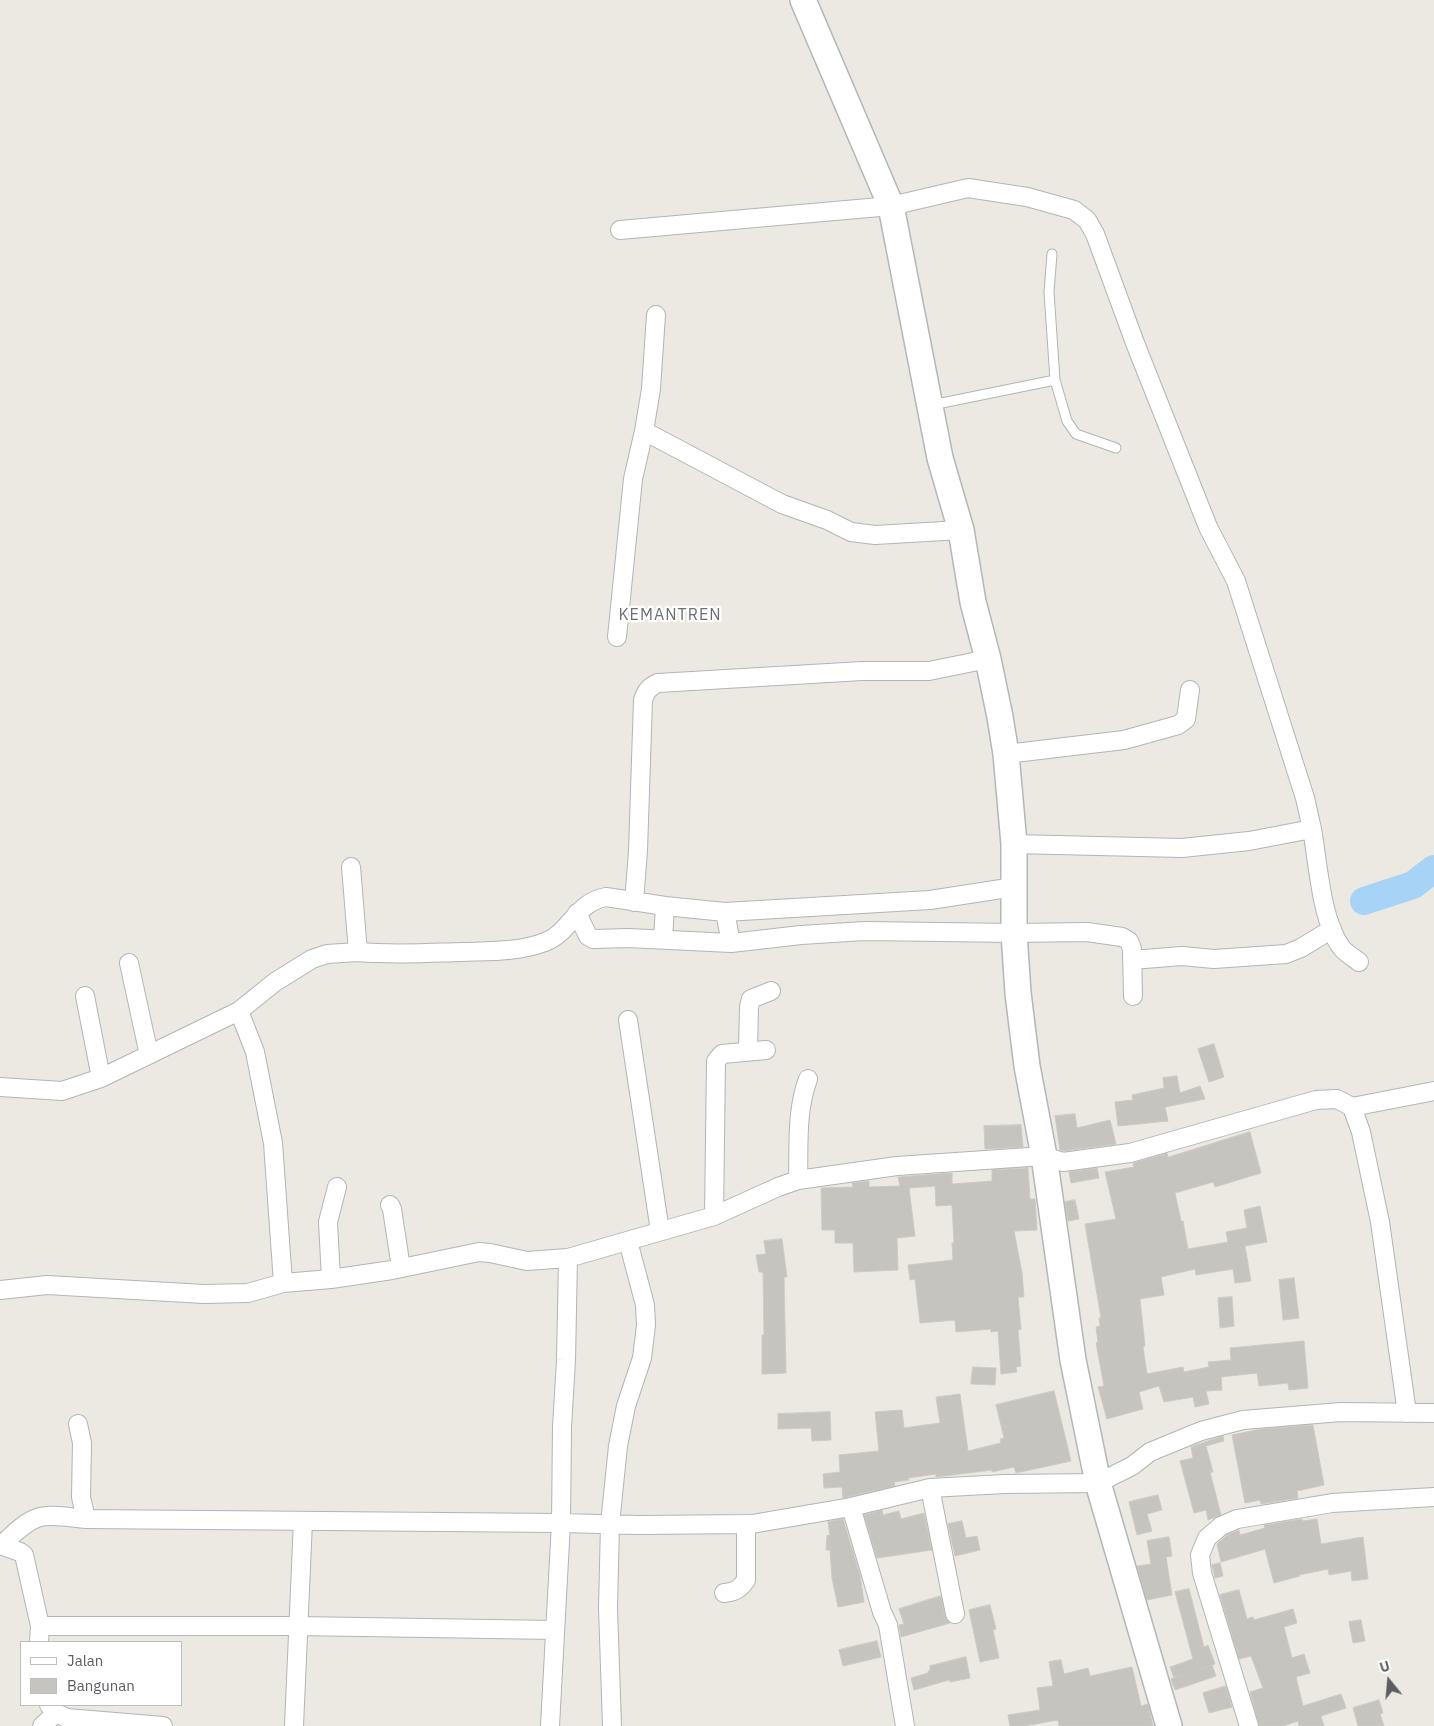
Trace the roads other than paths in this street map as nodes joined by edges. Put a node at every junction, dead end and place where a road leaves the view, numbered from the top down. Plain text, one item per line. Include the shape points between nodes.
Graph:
1 (803, 0) edge
2 (890, 206) junction
3 (620, 230) dead end
4 (1052, 254) dead end
5 (656, 315) dead end
6 (1055, 380) junction
7 (930, 405) junction
8 (644, 431) junction
9 (1116, 448) dead end
10 (961, 530) junction
11 (617, 637) dead end
12 (988, 659) junction
13 (1190, 690) dead end
14 (1006, 754) junction
15 (1312, 829) junction
16 (1014, 844) junction
17 (351, 867) dead end
18 (634, 902) junction
19 (1014, 907) junction
20 (665, 910) junction
21 (878, 917) junction
22 (582, 923) junction
23 (728, 927) junction
24 (1332, 929) junction
25 (663, 936) junction
26 (358, 952) junction
27 (1132, 960) junction
28 (1359, 962) dead end
29 (130, 963) dead end
30 (771, 991) dead end
31 (85, 996) dead end
32 (1133, 996) dead end
33 (243, 1020) junction
34 (628, 1020) dead end
35 (766, 1050) dead end
36 (748, 1052) junction
37 (149, 1055) junction
38 (101, 1078) junction
39 (808, 1079) dead end
40 (0, 1087) edge
41 (1434, 1091) edge
42 (1352, 1107) junction
43 (1044, 1156) junction
44 (798, 1180) junction
45 (337, 1187) dead end
46 (390, 1205) dead end
47 (714, 1216) junction
48 (660, 1231) junction
49 (628, 1240) junction
50 (568, 1258) junction
51 (401, 1268) junction
52 (331, 1279) junction
53 (283, 1283) junction
54 (0, 1290) edge
55 (1434, 1413) edge
56 (1407, 1414) junction
57 (78, 1424) dead end
58 (1098, 1483) junction
59 (930, 1488) junction
60 (1434, 1498) edge
61 (851, 1507) junction
62 (86, 1519) junction
63 (303, 1521) junction
64 (561, 1523) junction
65 (610, 1524) junction
66 (746, 1524) junction
67 (1, 1545) edge
68 (724, 1593) dead end
69 (955, 1614) dead end
70 (297, 1626) junction
71 (555, 1630) junction
72 (39, 1634) edge
73 (53, 1709) edge
74 (42, 1726) edge
75 (163, 1726) edge
76 (294, 1726) edge
77 (550, 1726) edge
78 (612, 1726) edge
79 (905, 1726) edge
80 (1169, 1726) edge
81 (1249, 1726) edge

1 - 2 street
2 - 3 street
2 - 7 street
2 - 15 street via 968,188 1027,197 1074,210 1087,220 1208,527 1236,581
4 - 6 lane via 1049,292
5 - 8 street via 651,389
6 - 7 lane
6 - 9 lane via 1067,421 1076,434
7 - 10 street via 940,458
8 - 10 street via 782,504 851,532 875,535
8 - 11 street via 633,479
10 - 12 street via 973,602
12 - 14 street
12 - 18 street via 929,671 816,673 658,683 650,687 643,700
13 - 14 street via 1186,719 1178,725 1124,740
14 - 16 street
15 - 16 street via 1249,841 1182,848
15 - 24 street
16 - 19 street
17 - 26 street
18 - 20 street
18 - 22 street via 606,897 598,899
19 - 21 street
19 - 21 street via 930,900
19 - 27 street via 1087,932 1122,937 1129,941
19 - 43 street via 1018,992 1027,1066
20 - 23 street
20 - 25 street
21 - 23 street
21 - 23 street via 801,935
22 - 25 street via 592,940
22 - 26 street via 545,942 506,950 396,955
23 - 25 street
24 - 27 street via 1293,951 1214,959 1182,956
24 - 28 street via 1341,948
26 - 33 street via 327,954 312,959 275,982
27 - 32 street
29 - 37 street
30 - 36 street via 751,999
31 - 38 street
33 - 37 street
33 - 53 street via 261,1077 273,1143
34 - 48 street
35 - 36 street
36 - 47 street via 722,1054 716,1061
37 - 38 street
38 - 40 street via 62,1091
39 - 44 street via 800,1109
41 - 42 street
42 - 43 street via 1337,1099 1316,1100 1130,1153 1063,1162
42 - 56 street via 1361,1132 1380,1222
43 - 44 street via 897,1166
43 - 58 street via 1073,1360
44 - 47 street
45 - 52 street via 328,1222
46 - 51 street
47 - 48 street
48 - 49 street
49 - 50 street
49 - 65 street via 645,1305 646,1325 642,1358 626,1406 618,1446
50 - 51 street via 527,1261 479,1252
50 - 64 street
51 - 52 street
52 - 53 street
53 - 54 street via 248,1293 204,1294 47,1285
55 - 56 street
56 - 58 street via 1341,1412 1243,1420 1201,1431 1150,1452 1132,1466
57 - 62 street via 82,1443 81,1497
58 - 59 street
58 - 80 street
59 - 61 street
59 - 69 street
60 - 81 street via 1332,1503 1237,1519 1221,1526 1207,1538 1200,1555 1202,1573
61 - 66 street
61 - 79 street via 888,1625
62 - 63 street
62 - 67 street via 40,1517
63 - 64 street
63 - 70 street
64 - 65 street
64 - 71 street
65 - 66 street
65 - 78 street via 608,1608
66 - 68 street via 746,1580 734,1592
67 - 72 street via 24,1555
70 - 71 street
70 - 72 street
70 - 76 street
71 - 77 street
73 - 74 street
73 - 75 street via 67,1718

